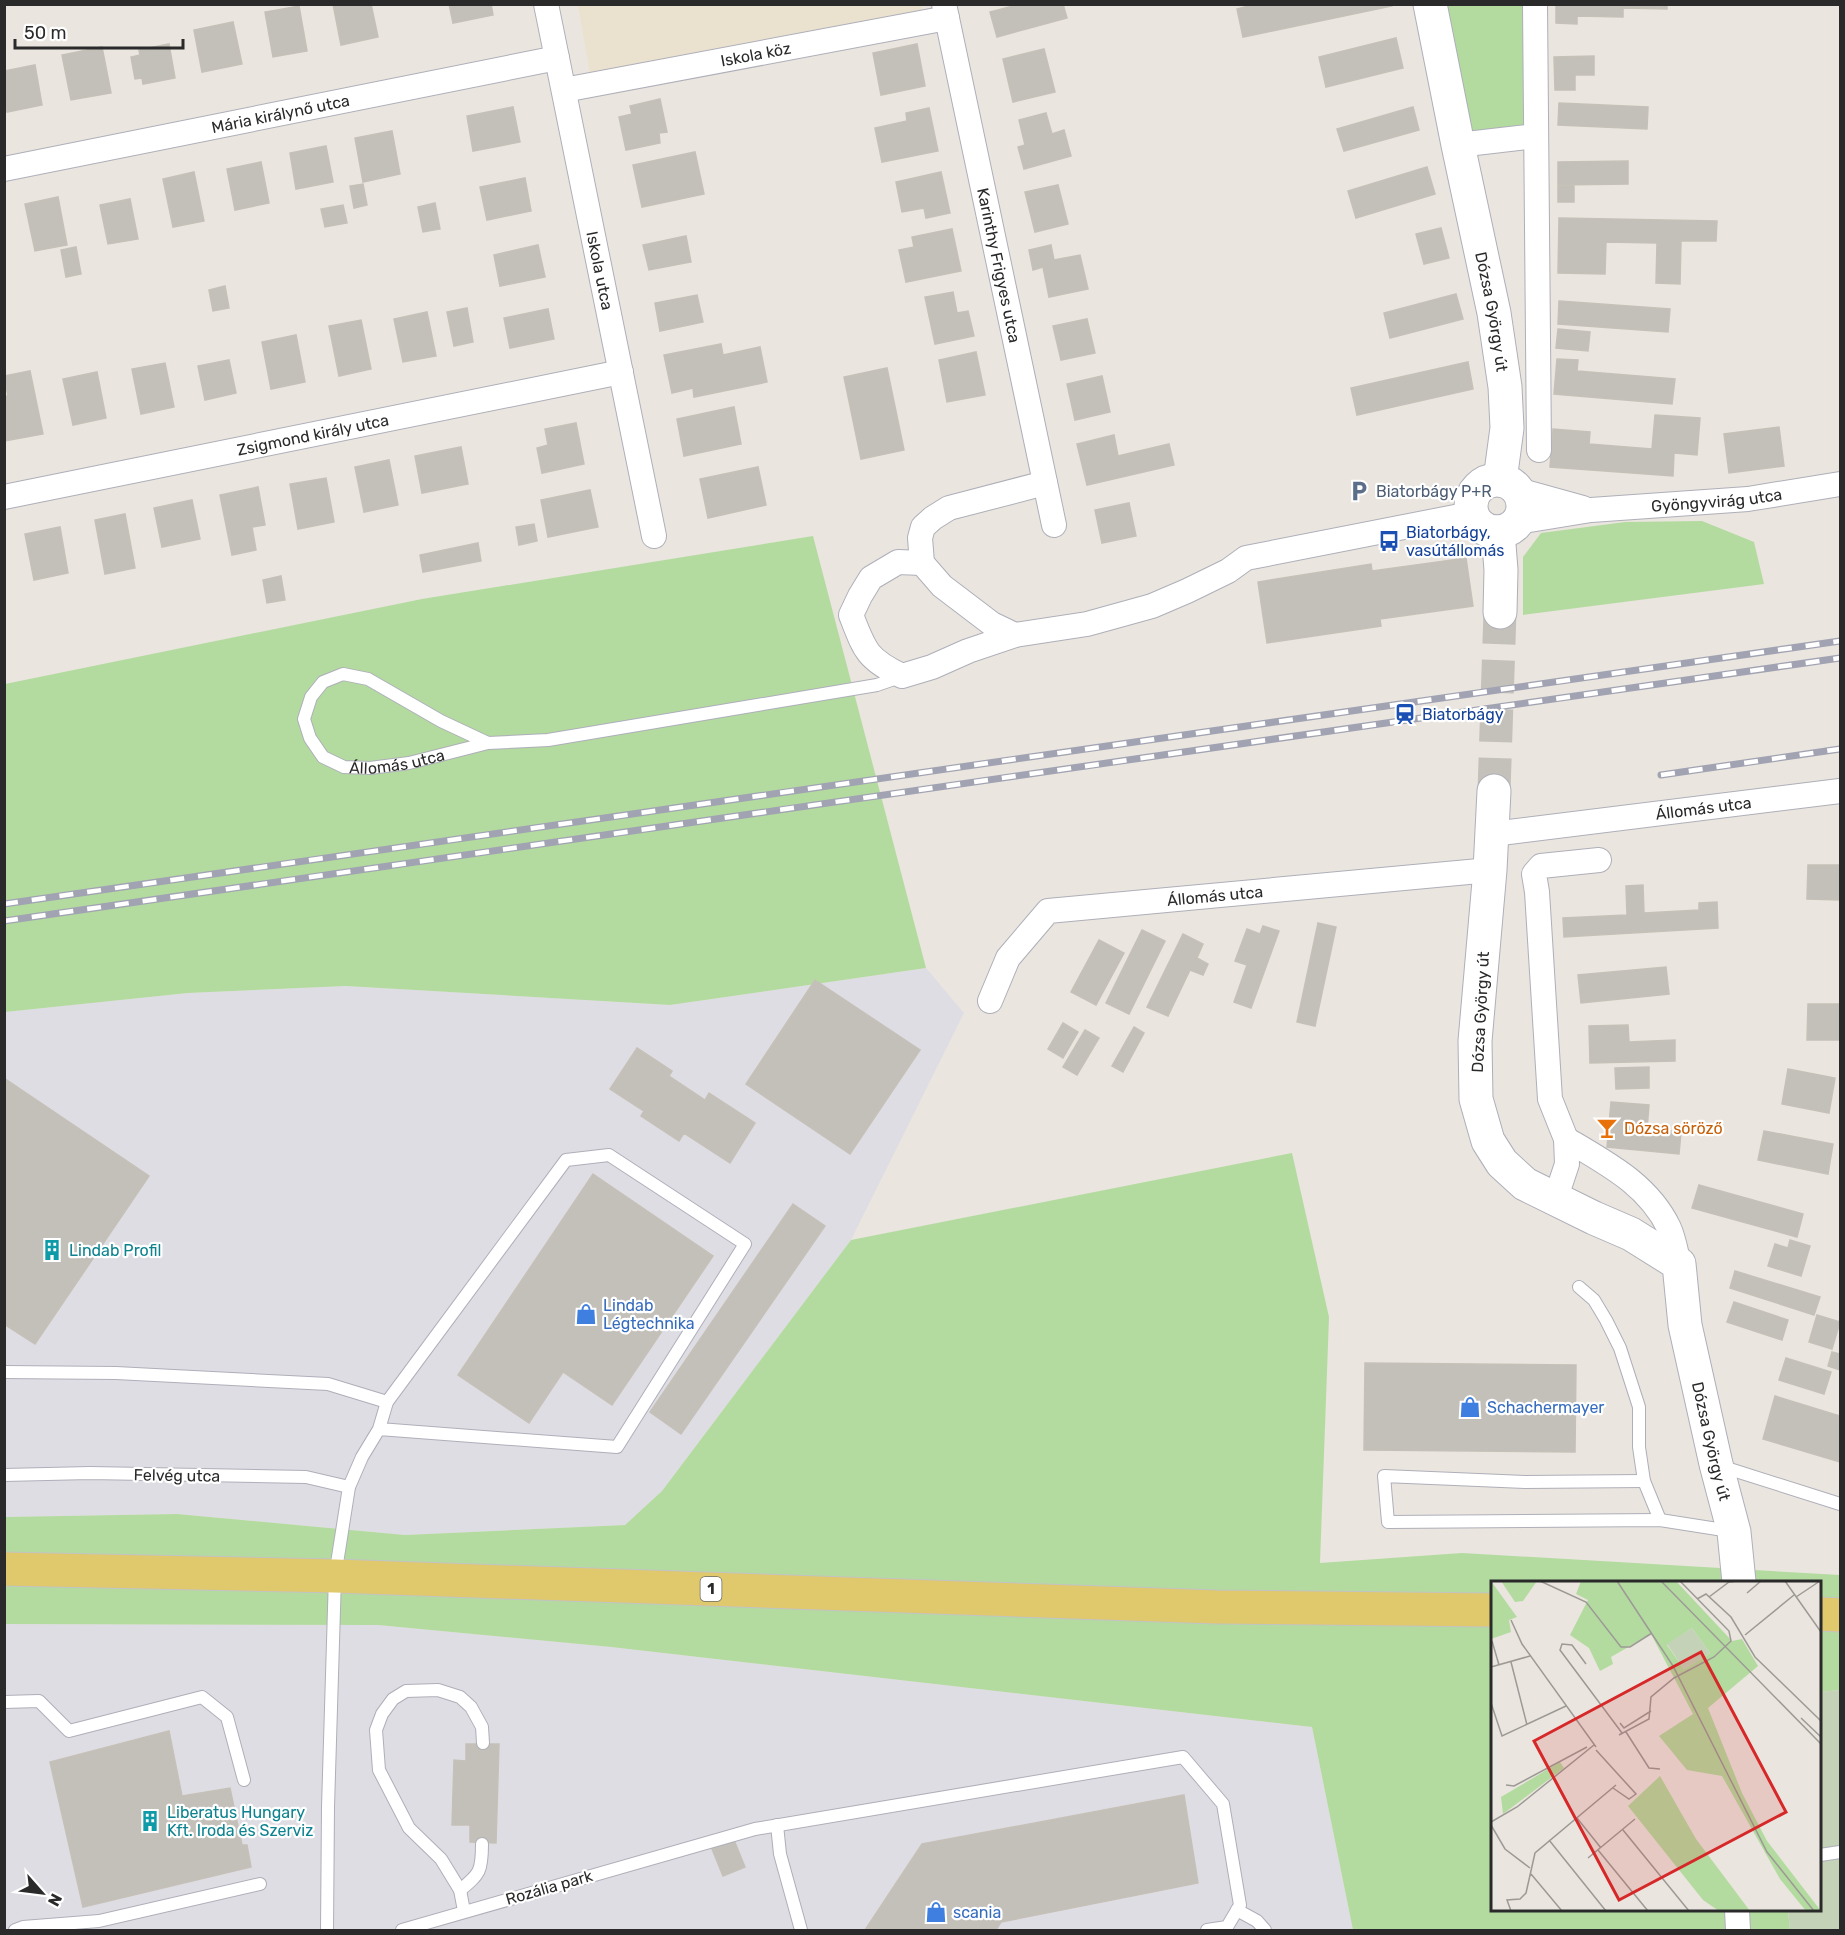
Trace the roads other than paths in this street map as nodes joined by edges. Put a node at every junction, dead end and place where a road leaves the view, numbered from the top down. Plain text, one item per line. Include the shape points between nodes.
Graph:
1 (546, 4) edge
2 (1430, 4) edge
3 (1535, 4) edge
4 (945, 11) edge
5 (557, 58) junction
6 (564, 90) junction
7 (1535, 136) junction
8 (1458, 145) junction
9 (4, 169) edge
10 (621, 372) junction
11 (1538, 386) junction
12 (1505, 387) junction
13 (1539, 450) dead end
14 (1045, 483) junction
15 (1840, 483) edge
16 (1509, 485) junction
17 (4, 497) edge
18 (1591, 510) junction
19 (1496, 524) junction
20 (1054, 525) dead end
21 (654, 536) dead end
22 (922, 562) junction
23 (1500, 612) tunnel mouth
24 (1015, 634) junction
25 (902, 676) junction
26 (488, 743) junction
27 (1494, 791) tunnel mouth
28 (1840, 791) edge
29 (1493, 834) junction
30 (1599, 860) dead end
31 (1490, 870) junction
32 (990, 1001) dead end
33 (1566, 1139) junction
34 (1555, 1200) junction
35 (1679, 1264) junction
36 (1579, 1287) dead end
37 (4, 1372) edge
38 (387, 1402) junction
39 (379, 1429) junction
40 (1716, 1464) junction
41 (4, 1475) edge
42 (1644, 1481) junction
43 (349, 1486) junction
44 (1840, 1504) edge
45 (1660, 1520) junction
46 (1734, 1532) junction
47 (4, 1569) edge
48 (335, 1576) junction
49 (1739, 1581) edge
50 (1489, 1609) edge
51 (1821, 1614) edge
52 (1840, 1615) edge
53 (4, 1702) edge
54 (483, 1743) dead end
55 (244, 1780) dead end
56 (777, 1825) junction
57 (482, 1844) dead end
58 (1840, 1852) edge
59 (1821, 1855) edge
60 (260, 1884) dead end
61 (460, 1890) junction
62 (1237, 1910) junction
63 (464, 1911) junction
64 (1737, 1911) edge
65 (15, 1930) edge
66 (327, 1930) edge
67 (402, 1930) edge
68 (801, 1930) edge
69 (1207, 1930) edge
70 (1265, 1930) edge
71 (1738, 1930) edge

1 - 5 street, Iskola utca
2 - 8 street, Dózsa György út
3 - 7 street
4 - 6 street, Iskola köz
4 - 14 street, Karinthy Frigyes utca
5 - 6 street, Iskola utca
5 - 9 street, Mária királynő utca
6 - 10 street, Iskola utca
7 - 8 street
7 - 11 street
8 - 12 street, Dózsa György út via 1494,313
10 - 17 street, Zsigmond király utca
10 - 21 street, Iskola utca
11 - 12 street
11 - 13 street
12 - 16 street, Dózsa György út
14 - 20 street, Karinthy Frigyes utca
14 - 22 street via 949,508 933,518 923,527 920,538
15 - 18 street, Gyöngyvirág utca via 1748,499
16 - 18 street, Gyöngyvirág utca
16 - 19 street, Dózsa György út via 1523,504 1522,513
16 - 19 street, Dózsa György út via 1487,482 1476,490 1471,502
18 - 19 street, Gyöngyvirág utca
19 - 23 street, Dózsa György út via 1502,570
19 - 24 street, Állomás utca via 1455,517 1246,558 1228,571 1152,606 1087,624
22 - 24 street via 942,586 992,624
22 - 25 street via 898,562 871,578 852,615 867,651 879,664
24 - 25 street, Állomás utca
25 - 26 lane, Állomás utca via 878,684 548,740
26 - 26 lane, Állomás utca via 368,679 343,674 323,682 311,697 304,719 310,738 323,757 344,767 409,763
27 - 29 street, Dózsa György út
28 - 29 street, Állomás utca
29 - 31 street, Dózsa György út
30 - 33 street via 1541,866 1534,874 1550,1099
31 - 32 street, Állomás utca via 1048,911 1008,958
31 - 34 street, Dózsa György út via 1475,1041 1476,1099 1488,1141 1502,1163 1525,1184
33 - 34 street via 1568,1164
33 - 35 street, Dózsa György út via 1620,1171 1652,1199 1670,1229
34 - 35 street, Dózsa György út via 1631,1234
35 - 40 street, Dózsa György út via 1685,1325
36 - 42 lane via 1594,1300 1606,1320 1631,1378 1639,1407
37 - 38 lane via 116,1373 328,1384
38 - 39 lane
38 - 39 lane via 566,1160 609,1155 745,1244 617,1447
39 - 43 lane
40 - 44 lane
40 - 46 street, Dózsa György út
41 - 43 lane, Felvég utca via 306,1478
42 - 45 lane
42 - 45 lane via 1525,1482 1384,1476 1388,1521
43 - 48 lane
45 - 46 lane
46 - 49 street, Dózsa György út
47 - 48 main road, 1
48 - 50 main road, 1 via 1217,1607
48 - 66 lane
51 - 52 main road
53 - 55 lane via 39,1701 69,1731 202,1697 227,1717
54 - 61 lane via 482,1727 471,1707 460,1697 438,1690 406,1691 393,1699 376,1730 379,1770 409,1827 441,1859
56 - 62 lane, Rozália park via 1183,1757 1222,1804 1240,1905
56 - 63 lane, Rozália park
56 - 68 lane via 780,1854
57 - 61 lane via 478,1876
58 - 59 lane
60 - 65 lane via 99,1921
61 - 63 lane
62 - 69 lane via 1227,1927
62 - 70 lane
63 - 67 lane, Rozália park
64 - 71 street

